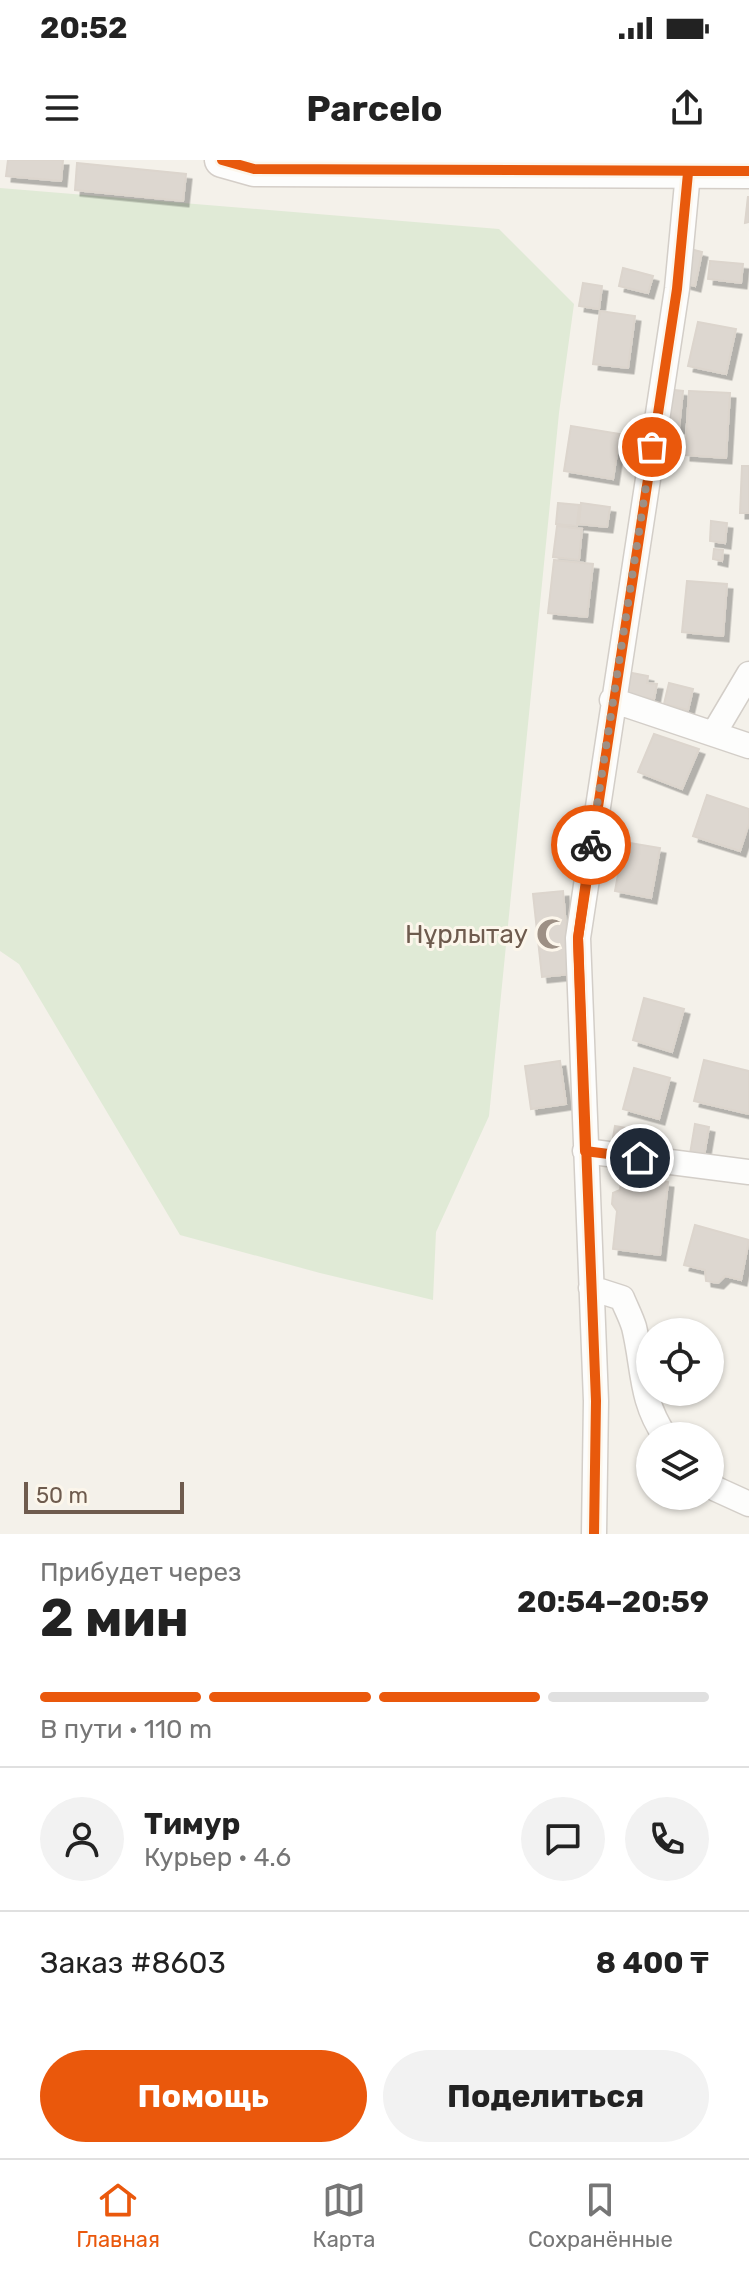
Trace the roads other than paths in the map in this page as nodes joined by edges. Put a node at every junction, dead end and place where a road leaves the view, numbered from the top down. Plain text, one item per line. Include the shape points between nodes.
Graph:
1 (222, 160) edge
2 (749, 171) edge
3 (688, 173) junction
4 (749, 674) edge
5 (612, 700) junction
6 (714, 733) junction
7 (749, 746) edge
8 (585, 1151) junction
9 (749, 1172) edge
10 (591, 1288) junction
11 (655, 1422) edge
12 (724, 1493) edge
13 (749, 1504) edge
14 (594, 1534) edge

1 - 3 street via 254,169
2 - 3 street
3 - 5 street via 677,289
4 - 6 street
5 - 6 street
5 - 8 street via 578,938
6 - 7 street
8 - 9 street
8 - 10 street
10 - 11 street via 622,1298 634,1326
10 - 14 street
12 - 13 street

